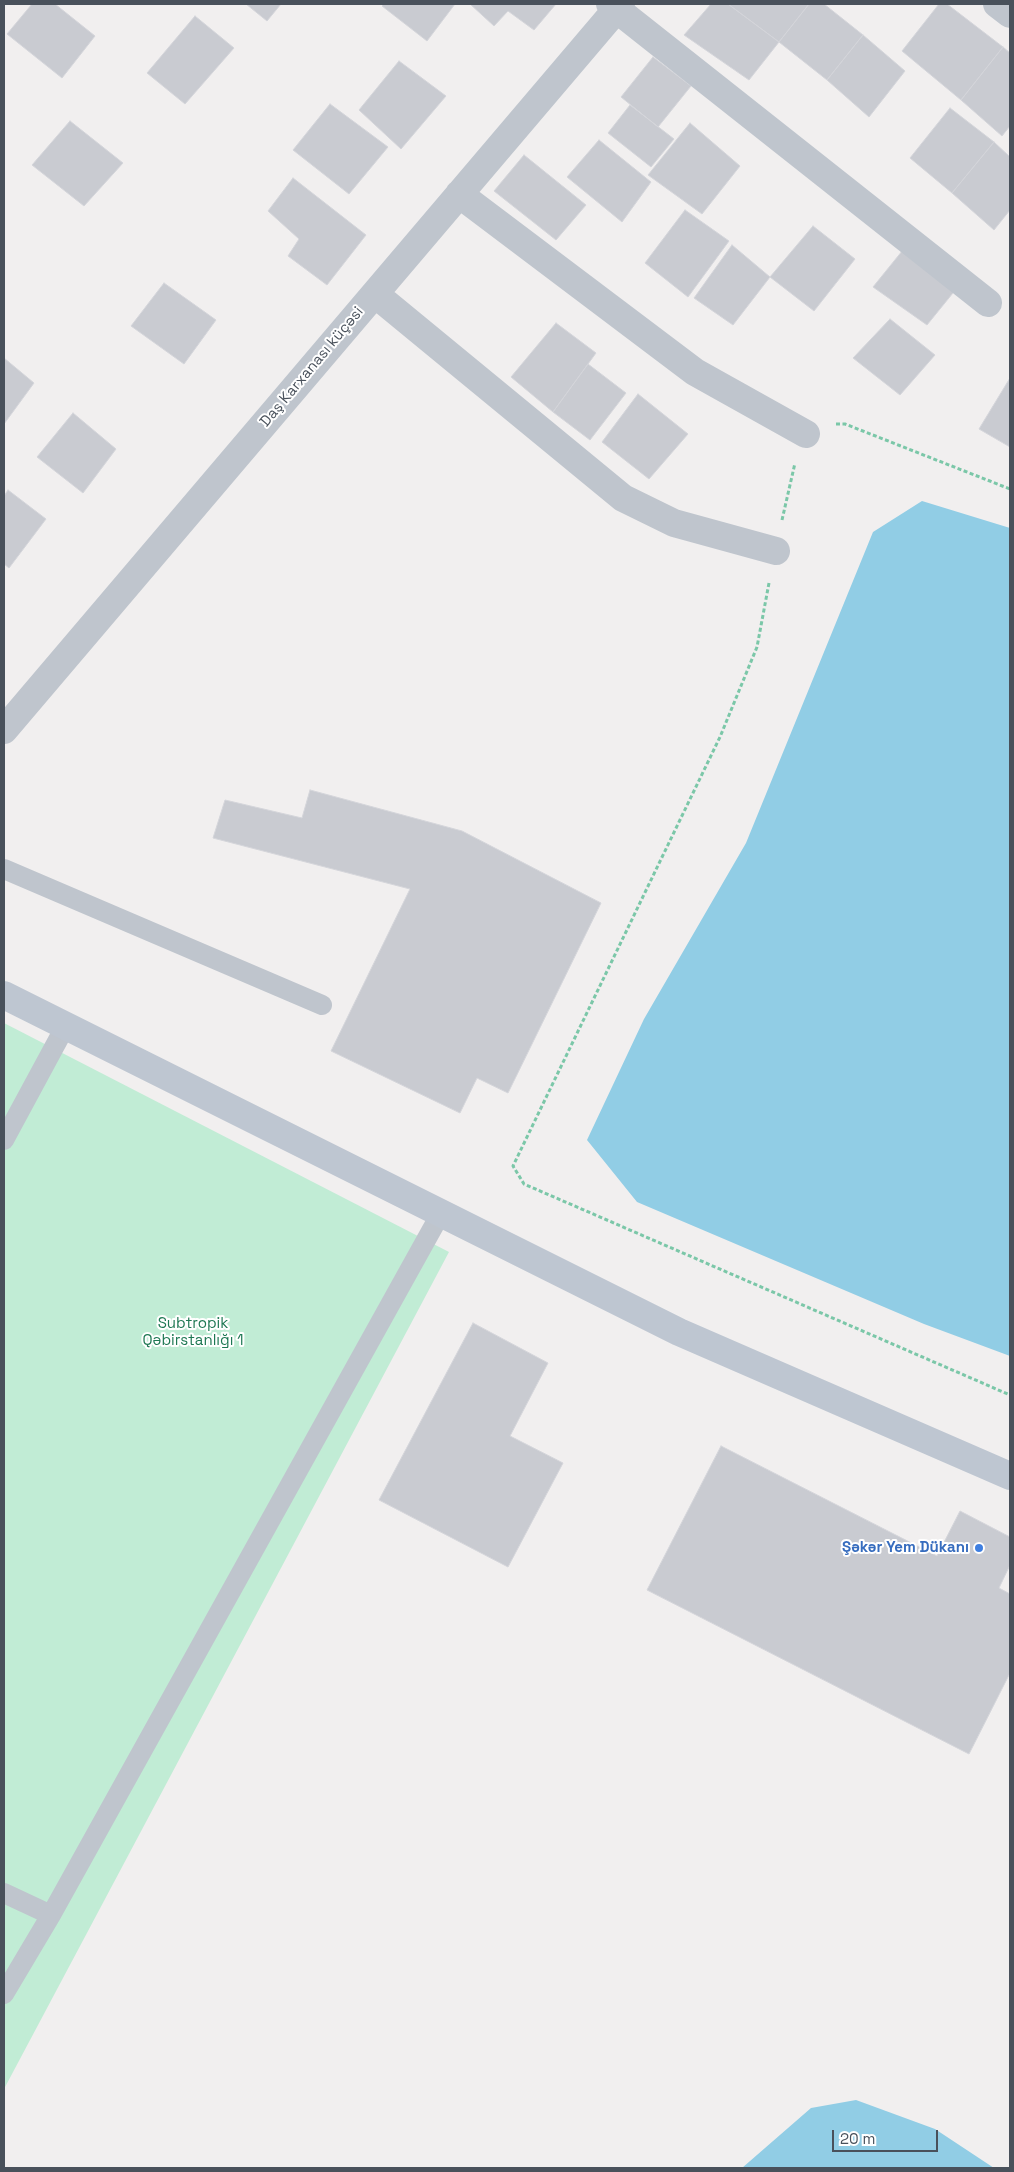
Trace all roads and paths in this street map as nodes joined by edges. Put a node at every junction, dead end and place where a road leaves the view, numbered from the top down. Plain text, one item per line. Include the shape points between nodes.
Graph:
1 (997, 4) edge
2 (616, 5) edge
3 (1010, 14) edge
4 (459, 194) junction
5 (375, 294) junction
6 (988, 303) dead end
7 (806, 434) junction
8 (1010, 489) edge
9 (776, 551) junction
10 (4, 730) edge
11 (4, 869) edge
12 (4, 994) edge
13 (322, 1005) dead end
14 (66, 1027) junction
15 (4, 1140) edge
16 (441, 1213) junction
17 (1010, 1395) edge
18 (1010, 1476) edge
19 (4, 1893) edge
20 (51, 1915) junction
21 (4, 1994) edge

1 - 3 street
2 - 4 street, Daş Karxanası küçəsi
2 - 6 street
4 - 5 street, Daş Karxanası küçəsi
4 - 7 street via 695,372
5 - 9 street via 623,498 674,523
5 - 10 street, Daş Karxanası küçəsi
7 - 8 path via 822,424 845,424
7 - 9 path via 791,473
9 - 17 path via 757,647 720,738 513,1166 524,1184
11 - 13 lane
12 - 14 street
14 - 15 lane
14 - 16 street
16 - 18 street via 679,1332
16 - 20 lane
19 - 20 lane
20 - 21 lane

